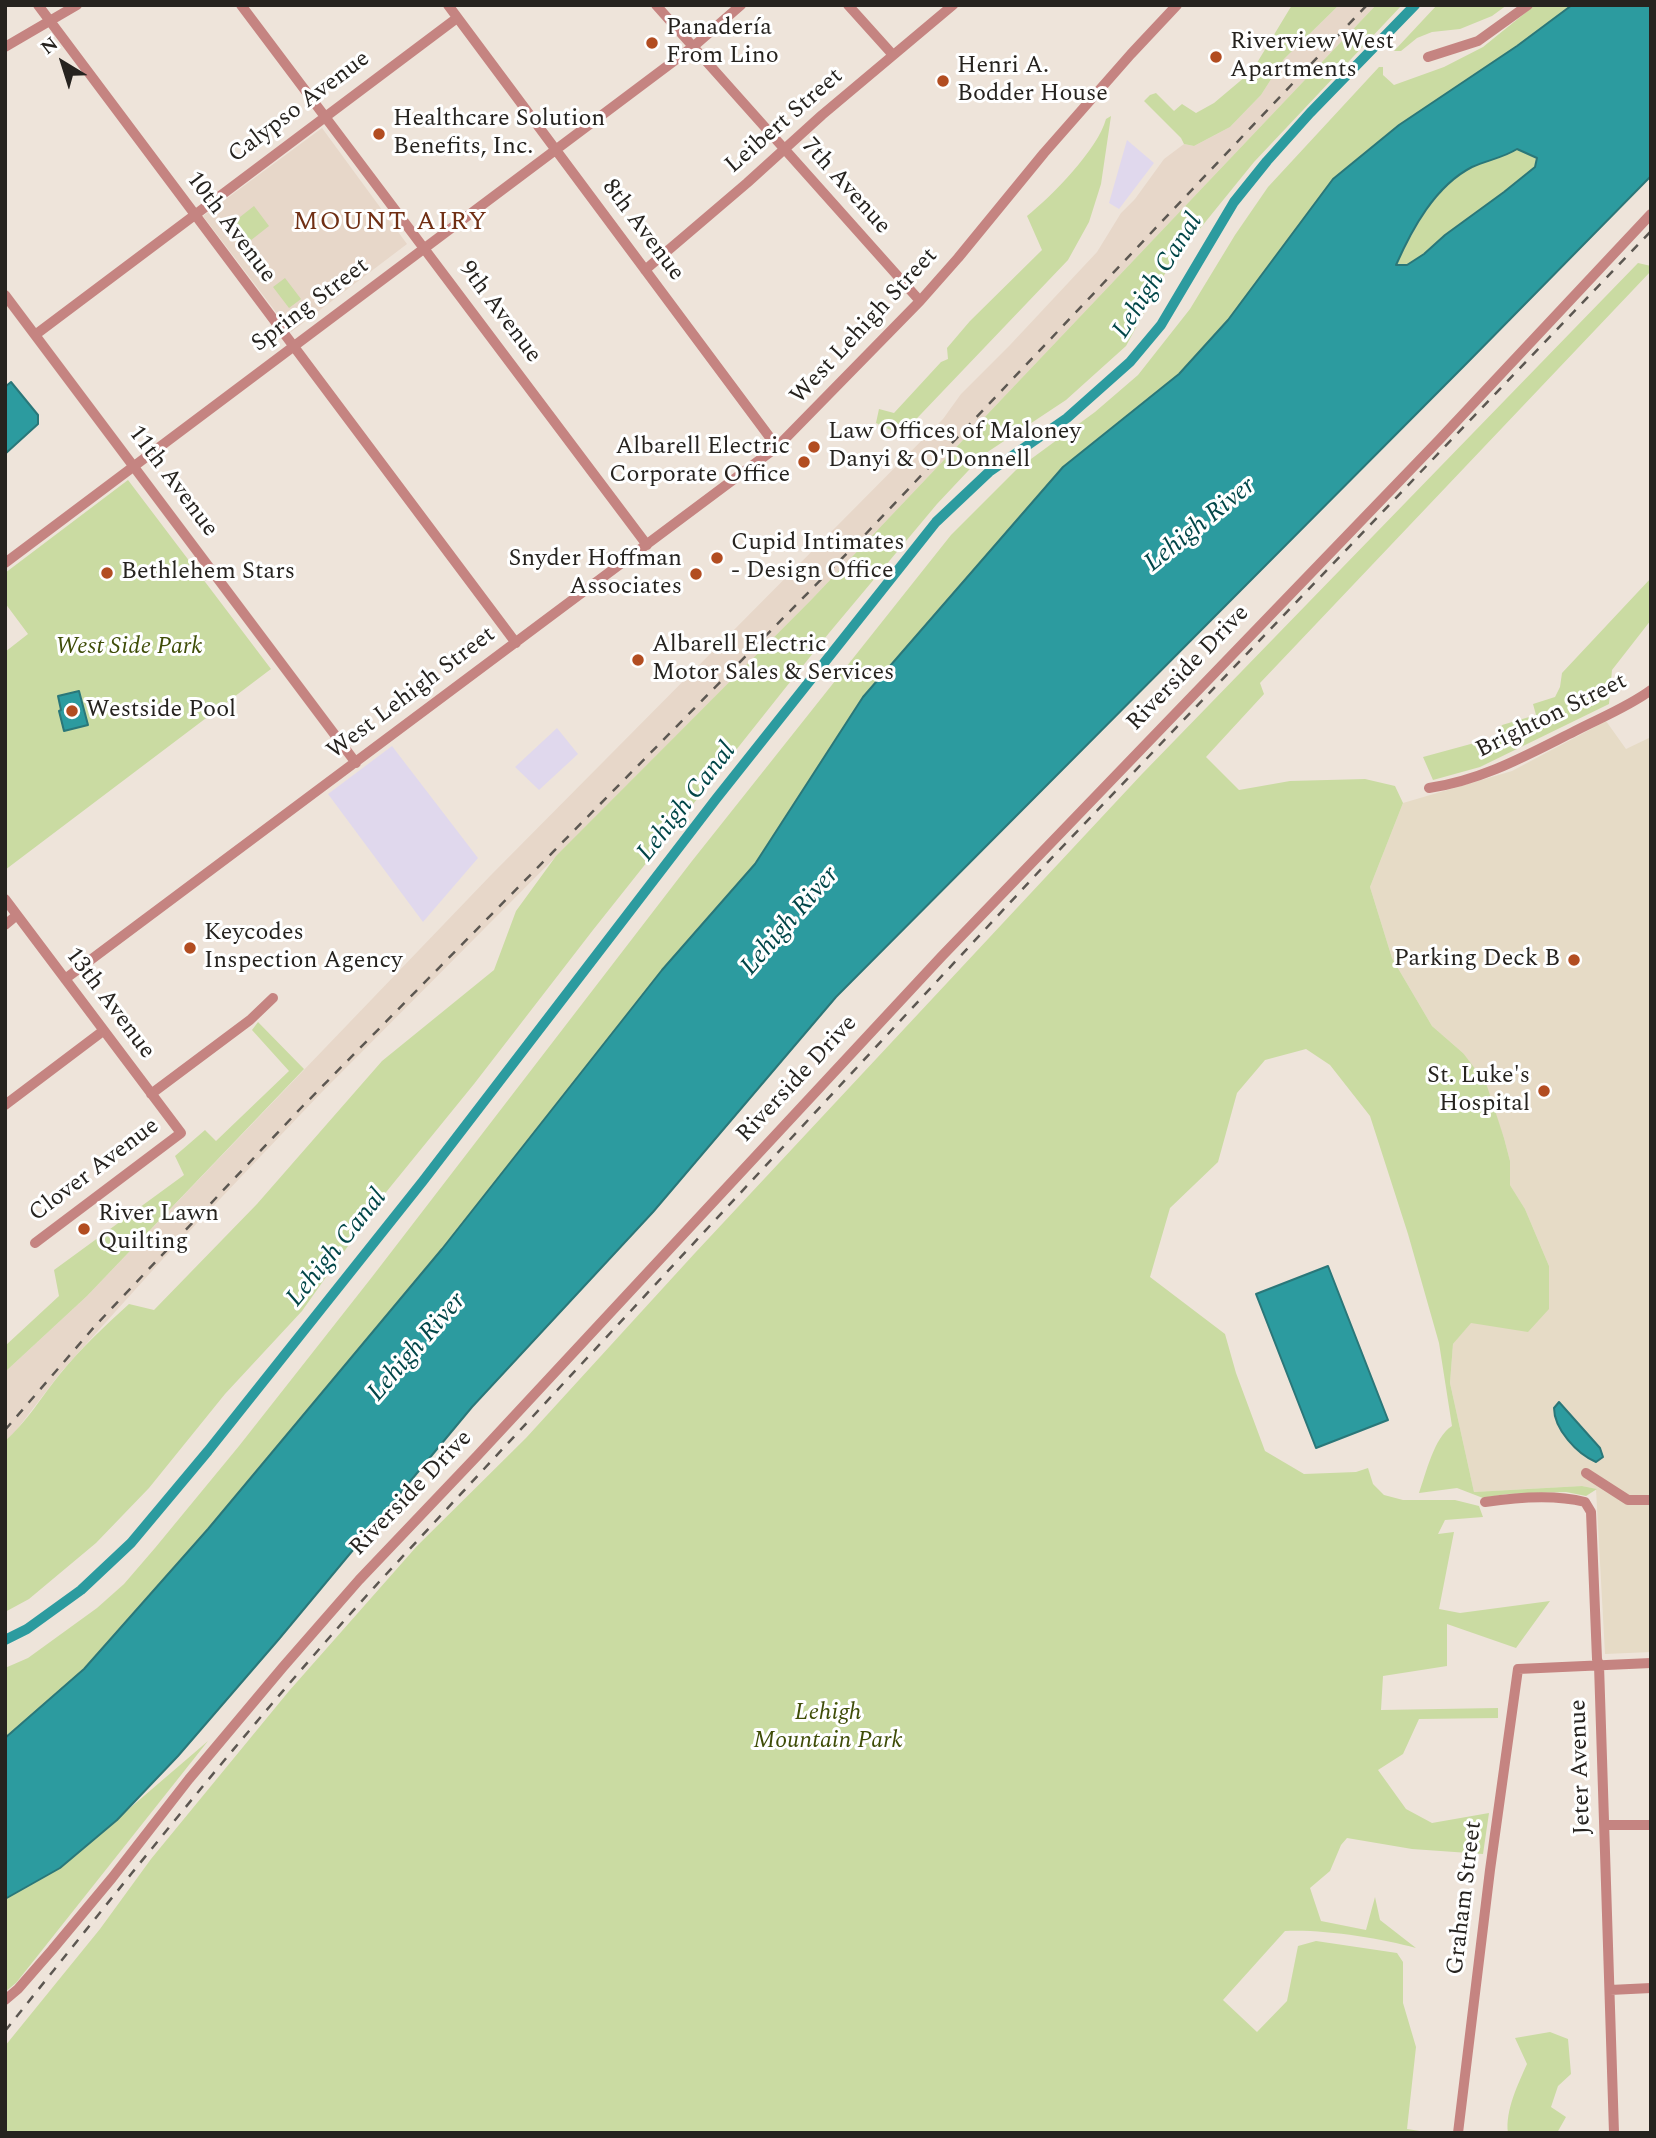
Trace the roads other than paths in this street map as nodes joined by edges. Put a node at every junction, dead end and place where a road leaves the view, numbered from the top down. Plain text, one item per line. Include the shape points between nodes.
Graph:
1 (38, 5) edge
2 (77, 5) edge
3 (241, 5) edge
4 (448, 5) edge
5 (656, 5) edge
6 (741, 5) edge
7 (848, 5) edge
8 (953, 5) edge
9 (1177, 5) edge
10 (1528, 5) edge
11 (457, 18) junction
12 (49, 21) junction
13 (694, 46) junction
14 (5, 47) edge
15 (893, 55) junction
16 (1428, 57) dead end
17 (324, 116) junction
18 (783, 149) junction
19 (556, 150) junction
20 (194, 214) junction
21 (1651, 214) edge
22 (423, 248) junction
23 (645, 270) junction
24 (5, 295) edge
25 (920, 301) junction
26 (35, 335) junction
27 (293, 346) junction
28 (777, 447) junction
29 (134, 466) junction
30 (648, 545) junction
31 (5, 563) edge
32 (516, 643) junction
33 (1651, 690) edge
34 (356, 762) junction
35 (1429, 788) dead end
36 (5, 899) edge
37 (17, 915) junction
38 (5, 925) edge
39 (65, 979) junction
40 (273, 998) dead end
41 (103, 1031) junction
42 (151, 1094) junction
43 (5, 1105) edge
44 (181, 1133) joint
45 (35, 1243) dead end
46 (1586, 1474) dead end
47 (1651, 1500) edge
48 (1485, 1502) dead end
49 (1651, 1662) edge
50 (1599, 1665) junction
51 (1605, 1825) junction
52 (1651, 1825) edge
53 (1651, 1988) edge
54 (1610, 1990) junction
55 (5, 2000) edge
56 (1458, 2133) edge
57 (1614, 2133) edge

1 - 12 street, 10th Avenue
2 - 12 street
3 - 17 street, 9th Avenue
4 - 11 street, 8th Avenue
5 - 13 street, 7th Avenue
6 - 13 street, Spring Street
7 - 15 street
8 - 15 street, Leibert Street
9 - 25 street, West Lehigh Street
10 - 16 street via 1478,41
11 - 17 street, Calypso Avenue
11 - 19 street, 8th Avenue
12 - 14 street
12 - 20 street, 10th Avenue
13 - 18 street, 7th Avenue
13 - 19 street, Spring Street
15 - 18 street, Leibert Street
17 - 20 street, Calypso Avenue
17 - 22 street, 9th Avenue
18 - 23 street, Leibert Street
18 - 25 street, 7th Avenue
19 - 22 street, Spring Street
19 - 23 street, 8th Avenue
20 - 26 street, Calypso Avenue
20 - 27 street, 10th Avenue
21 - 55 street, Riverside Drive via 942,956 359,1580 188,1780 52,1950
22 - 27 street, Spring Street
22 - 30 street, 9th Avenue
23 - 28 street, 8th Avenue
24 - 26 street, 11th Avenue
25 - 28 street, West Lehigh Street
26 - 29 street, 11th Avenue
27 - 29 street, Spring Street
27 - 32 street, 10th Avenue
28 - 30 street, West Lehigh Street
29 - 31 street, Spring Street
29 - 34 street, 11th Avenue
30 - 32 street, West Lehigh Street
32 - 34 street, West Lehigh Street
33 - 35 street, Brighton Street via 1508,765
34 - 39 street, West Lehigh Street
36 - 37 street, 13th Avenue
37 - 38 street
37 - 39 street, 13th Avenue
39 - 41 street, 13th Avenue
40 - 42 street
41 - 42 street, 13th Avenue
41 - 43 street
42 - 44 street, 13th Avenue
44 - 45 street, Clover Avenue
46 - 47 street via 1628,1500
48 - 50 street, Jeter Avenue via 1546,1497 1585,1502 1591,1512
49 - 50 street
50 - 51 street, Jeter Avenue
50 - 56 street, Graham Street via 1518,1669
51 - 52 street
51 - 54 street, Jeter Avenue
53 - 54 street
54 - 57 street, Jeter Avenue

